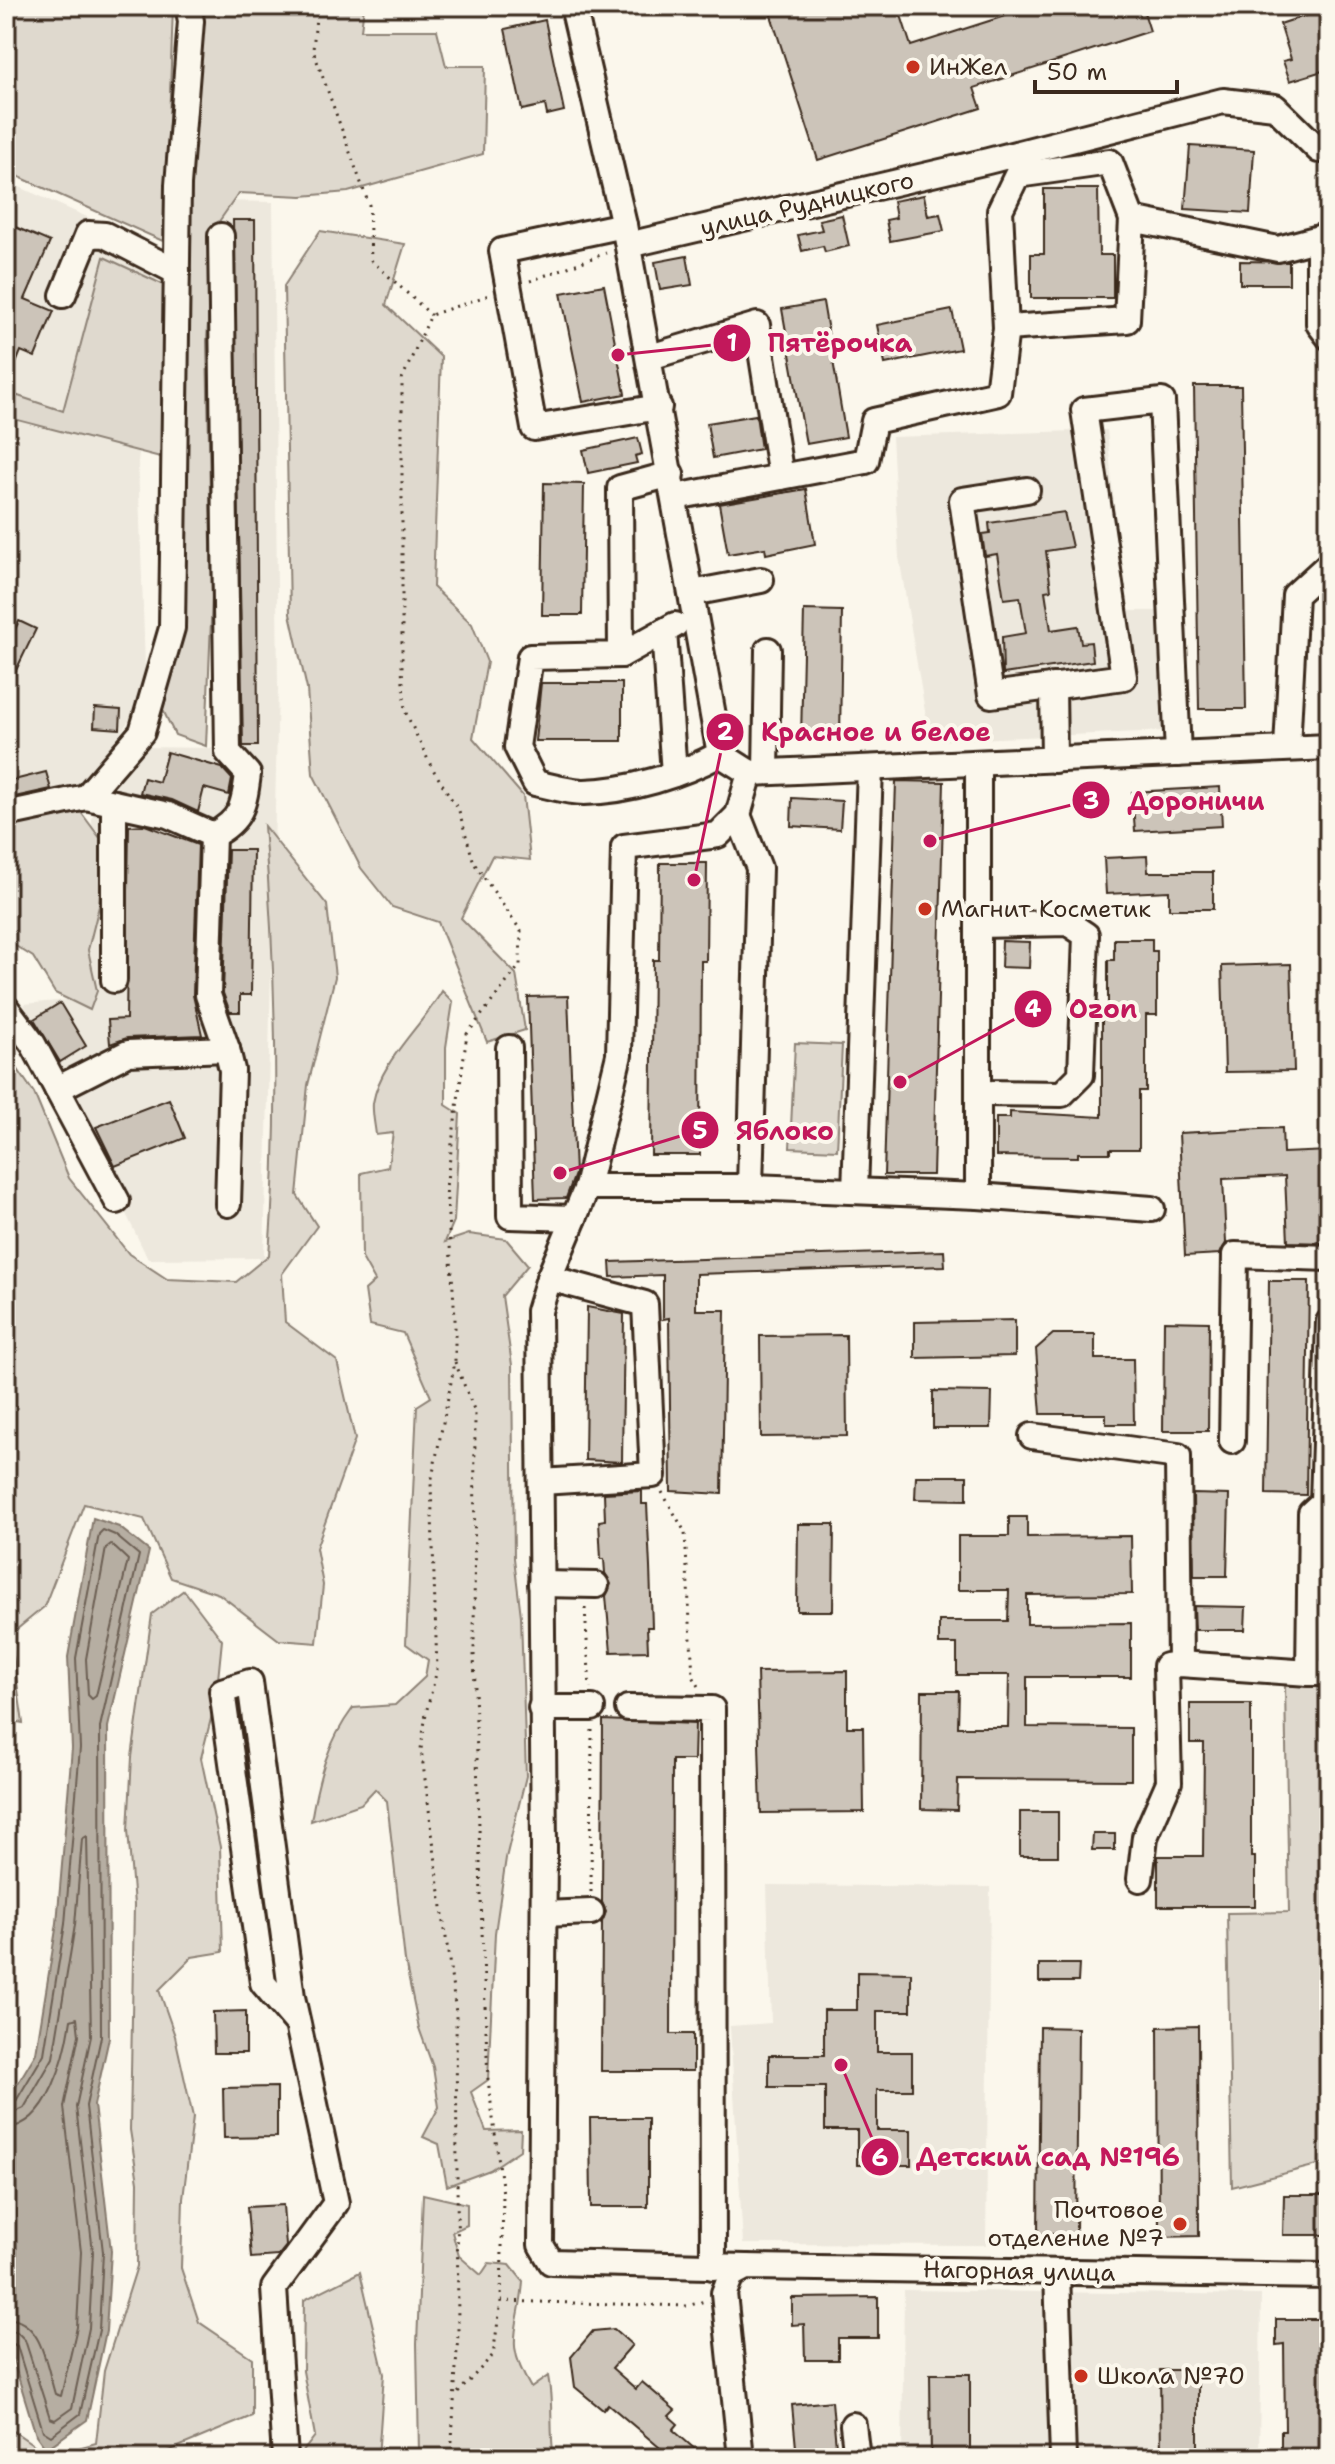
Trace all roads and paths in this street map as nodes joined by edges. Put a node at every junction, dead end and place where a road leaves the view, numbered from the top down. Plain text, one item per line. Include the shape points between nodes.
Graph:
1 (188, 6) edge
2 (317, 6) edge
3 (573, 6) edge
4 (1098, 133) junction
5 (1329, 148) edge
6 (1110, 162) junction
7 (1132, 219) junction
8 (626, 235) junction
9 (221, 236) dead end
10 (1324, 238) edge
11 (177, 272) junction
12 (509, 288) junction
13 (63, 295) dead end
14 (431, 315) junction
15 (1006, 328) junction
16 (1329, 337) edge
17 (650, 357) junction
18 (659, 407) junction
19 (781, 477) junction
20 (673, 486) junction
21 (1027, 490) dead end
22 (1329, 564) edge
23 (761, 580) dead end
24 (693, 603) junction
25 (664, 631) junction
26 (768, 650) dead end
27 (621, 655) junction
28 (1053, 686) junction
29 (1329, 747) edge
30 (1287, 748) junction
31 (720, 754) junction
32 (1178, 754) junction
33 (1054, 760) junction
34 (978, 763) junction
35 (870, 768) junction
36 (758, 773) junction
37 (674, 774) junction
38 (86, 797) junction
39 (114, 803) junction
40 (6, 814) edge
41 (738, 815) junction
42 (213, 835) junction
43 (978, 925) junction
44 (114, 980) dead end
45 (6, 1008) edge
46 (509, 1048) dead end
47 (227, 1049) junction
48 (57, 1089) junction
49 (978, 1093) junction
50 (587, 1187) junction
51 (750, 1187) junction
52 (855, 1191) junction
53 (978, 1196) junction
54 (117, 1201) dead end
55 (228, 1204) dead end
56 (1152, 1209) dead end
57 (574, 1218) junction
58 (1329, 1258) edge
59 (549, 1278) junction
60 (1329, 1322) edge
61 (455, 1362) junction
62 (1032, 1436) dead end
63 (1232, 1441) dead end
64 (653, 1475) junction
65 (541, 1482) junction
66 (541, 1584) junction
67 (590, 1585) joint
68 (1180, 1664) junction
69 (1319, 1673) edge
70 (541, 1708) junction
71 (592, 1708) junction
72 (628, 1708) dead end
73 (712, 1709) junction
74 (1140, 1879) dead end
75 (591, 1912) joint
76 (544, 1914) junction
77 (298, 2024) junction
78 (713, 2267) junction
79 (746, 2267) junction
80 (1057, 2272) junction
81 (1329, 2276) edge
82 (715, 2297) junction
83 (501, 2301) junction
84 (457, 2394) junction
85 (853, 2425) dead end
86 (285, 2458) edge
87 (451, 2458) edge
88 (741, 2458) edge
89 (857, 2458) edge
90 (1063, 2458) edge

1 - 11 street
2 - 14 path via 313,50 369,205 371,260
3 - 8 street
4 - 5 street, улица Рудницкого via 1223,101 1275,107 1319,150
4 - 6 street
4 - 8 street, улица Рудницкого
6 - 7 street
6 - 15 street via 1017,175 1000,210
7 - 10 street via 1278,249
7 - 15 street via 1127,320
8 - 12 path
8 - 12 street, улица Рудницкого via 502,251
8 - 17 street
9 - 42 street via 228,752 248,774 244,804 231,825
10 - 16 street via 1319,324
11 - 13 street via 105,235 88,234
11 - 38 street via 172,628 142,732
12 - 14 path
12 - 18 street via 534,428
14 - 61 path via 402,379 405,711 459,811 474,863 521,931 520,965 467,1034 463,1060 446,1187
15 - 19 street via 998,393 874,421 866,461
17 - 18 street
17 - 19 street via 757,325
18 - 20 street
19 - 20 street
20 - 24 street
20 - 27 street via 620,488
21 - 28 street via 962,500 991,695
22 - 30 street via 1295,595
23 - 24 street
24 - 25 street
24 - 31 street
25 - 27 street
25 - 37 street
26 - 36 street
27 - 37 street via 530,657 517,747 535,783 582,792
28 - 32 street via 1124,677 1084,410 1162,401
28 - 33 street
29 - 30 street
30 - 32 street
31 - 36 street
31 - 37 street
32 - 33 street
33 - 34 street
34 - 35 street
34 - 43 street
35 - 36 street
35 - 52 street
36 - 41 street
38 - 39 street
38 - 40 street
39 - 42 street via 168,815
39 - 44 street
41 - 50 street via 718,835 624,847 619,1055
41 - 51 street via 759,868
42 - 47 street via 208,995
43 - 49 street
43 - 49 street via 1068,923 1086,935 1081,1075 1062,1094
45 - 48 street
46 - 57 street via 510,1216
47 - 48 street via 128,1053
47 - 55 street via 232,1070
48 - 54 street
49 - 53 street
50 - 51 street
50 - 57 street
51 - 52 street
52 - 53 street
53 - 56 street
57 - 59 street
58 - 63 street via 1235,1255
59 - 64 street via 645,1304
59 - 65 street via 539,1311
60 - 69 street via 1323,1502 1311,1513
61 - 83 path via 475,1412 474,1654 488,2080 503,2194
61 - 84 path via 431,1483 437,1670 421,1749 456,2013
62 - 68 street via 1178,1456
64 - 65 street
64 - 73 path via 685,1532 693,1676
65 - 66 street
66 - 67 street
66 - 70 street
67 - 71 path
68 - 69 street
68 - 74 street via 1166,1666 1169,1782 1145,1837
70 - 71 street
70 - 76 street
71 - 75 path
72 - 73 street
73 - 78 street
75 - 76 street
76 - 78 street, Нагорная улица via 541,2245 551,2262
77 - 77 street via 292,1997 250,1682 222,1691 263,1983
77 - 86 street via 336,2203 274,2288
78 - 79 street, Нагорная улица
79 - 80 street, Нагорная улица
79 - 82 street via 731,2275
80 - 81 street, Нагорная улица
80 - 90 street
82 - 83 path via 687,2306
82 - 88 street
83 - 84 path via 493,2355
84 - 87 path
85 - 89 street

